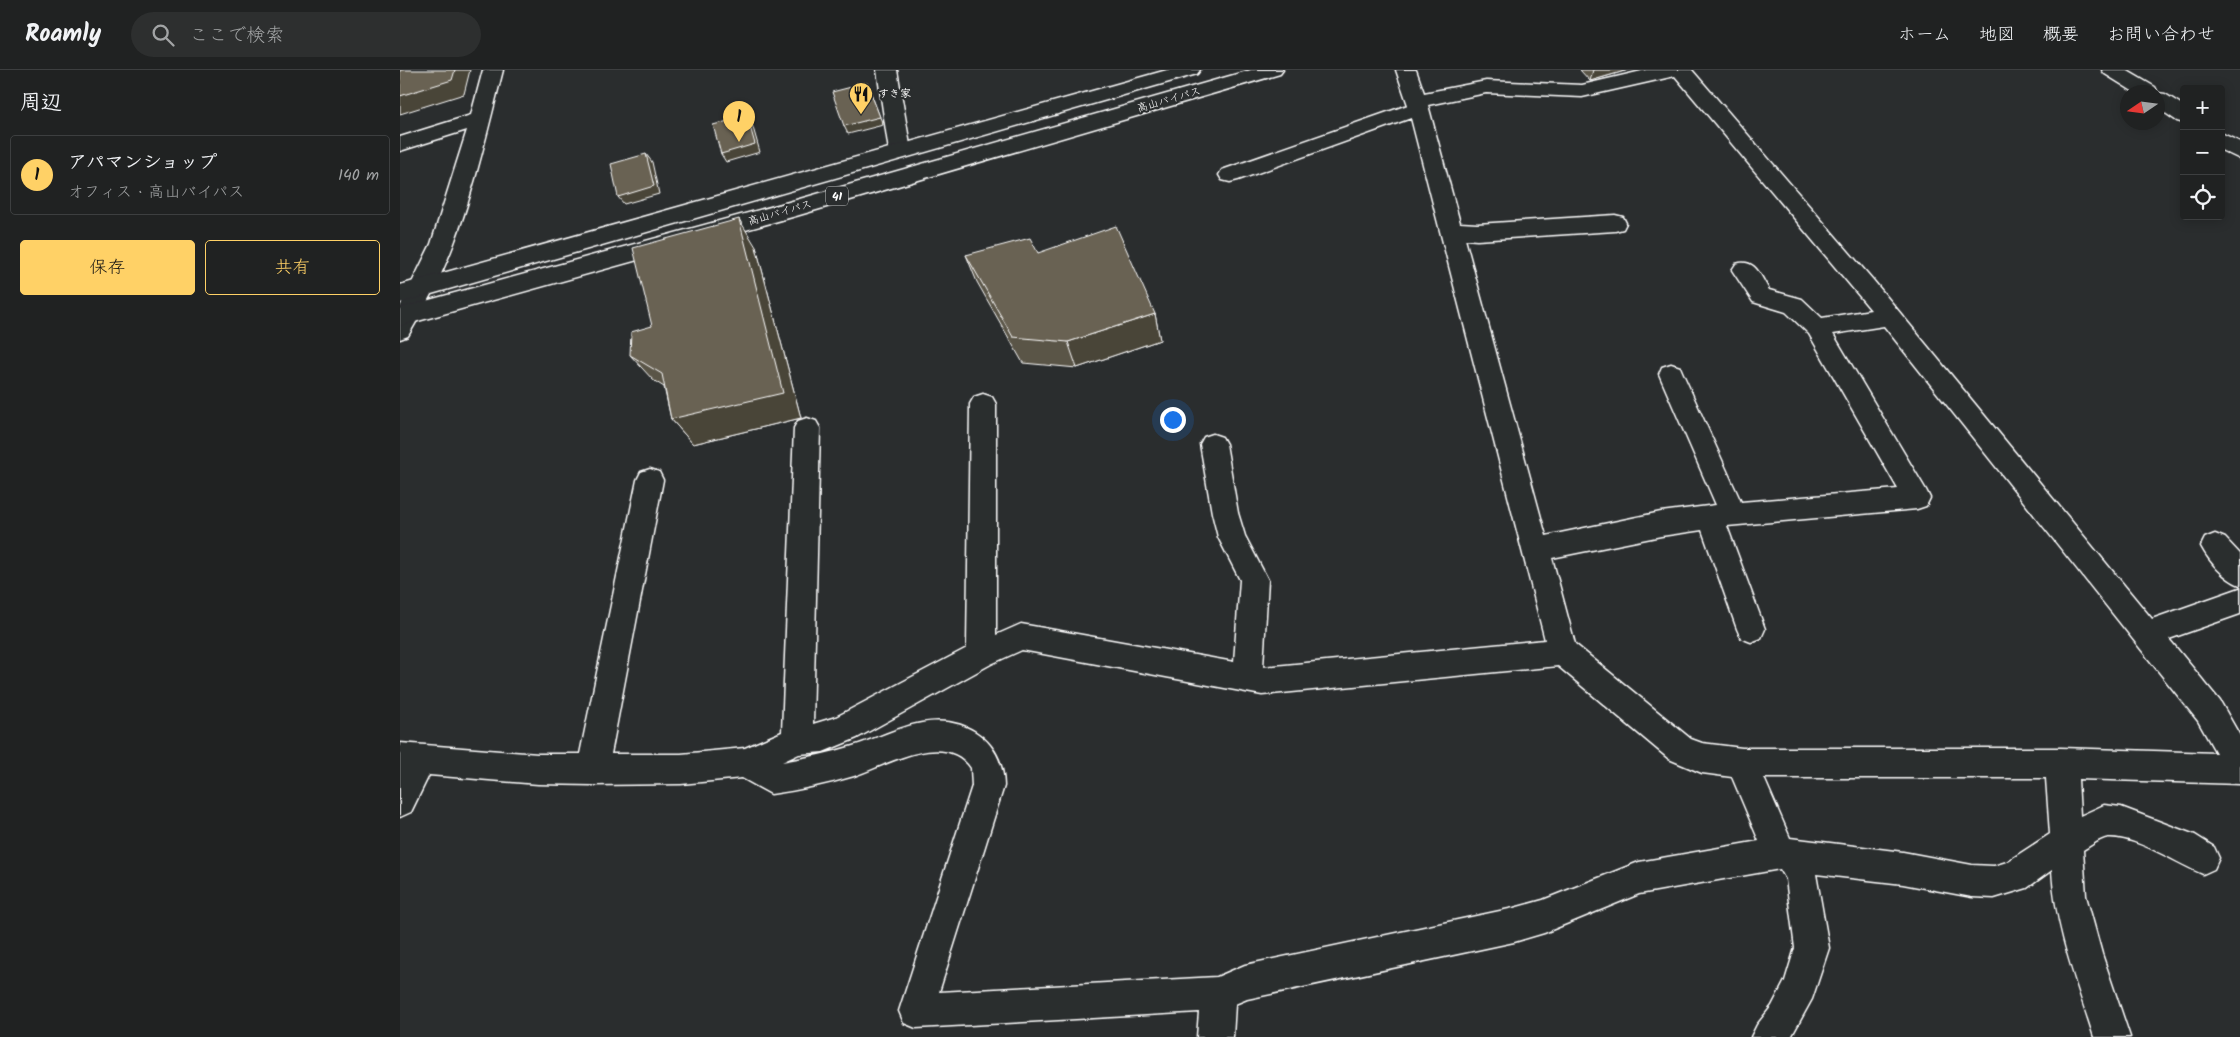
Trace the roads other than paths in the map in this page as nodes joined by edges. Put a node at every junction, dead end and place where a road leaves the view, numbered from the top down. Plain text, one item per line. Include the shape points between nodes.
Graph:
1 (493, 70) edge
2 (887, 70) edge
3 (1190, 70) edge
4 (1273, 70) edge
5 (1406, 70) edge
6 (1673, 70) edge
7 (1681, 70) edge
8 (2112, 70) edge
9 (2137, 85) edge
10 (2165, 104) edge
11 (1418, 105) junction
12 (2180, 113) edge
13 (480, 120) junction
14 (2225, 143) edge
15 (400, 144) edge
16 (900, 152) junction
17 (2240, 152) edge
18 (1230, 176) dead end
19 (1615, 223) dead end
20 (1450, 230) junction
21 (1744, 270) dead end
22 (423, 288) junction
23 (402, 314) edge
24 (1888, 316) junction
25 (1816, 328) junction
26 (1671, 374) dead end
27 (983, 404) dead end
28 (807, 428) dead end
29 (1212, 444) dead end
30 (650, 480) dead end
31 (1722, 516) junction
32 (2215, 546) dead end
33 (1535, 550) junction
34 (2240, 574) edge
35 (2240, 601) edge
36 (1751, 629) dead end
37 (2146, 634) junction
38 (1563, 652) junction
39 (982, 655) junction
40 (1248, 679) junction
41 (797, 740) junction
42 (411, 759) edge
43 (746, 763) junction
44 (1742, 763) junction
45 (2061, 763) junction
46 (2240, 765) edge
47 (2240, 769) edge
48 (592, 770) junction
49 (400, 801) edge
50 (2067, 841) junction
51 (1786, 853) junction
52 (2203, 858) dead end
53 (1218, 994) junction
54 (1215, 1037) edge
55 (1769, 1037) edge
56 (2112, 1037) edge

1 - 13 main road
2 - 16 main road
3 - 16 main road, 高山バイパス / 41
4 - 23 main road, 高山バイパス / 41 via 796,208
5 - 11 main road
6 - 11 main road via 1582,91 1486,86 1443,94
7 - 24 main road
8 - 9 main road
10 - 12 main road
11 - 18 main road
11 - 20 main road
13 - 15 main road
13 - 22 main road via 442,243
14 - 17 main road
16 - 22 main road, 高山バイパス / 41
19 - 20 main road via 1477,232
20 - 33 main road
21 - 25 main road via 1761,296 1794,306
22 - 23 main road
24 - 25 main road
24 - 37 main road
25 - 31 main road via 1917,498
26 - 31 main road
27 - 39 main road
28 - 41 main road
29 - 40 main road via 1232,537 1254,580
30 - 48 main road
31 - 33 main road via 1661,524
31 - 36 main road
32 - 34 main road
33 - 38 main road
35 - 37 main road
37 - 46 main road via 2209,711
38 - 40 main road via 1262,681
38 - 44 main road via 1680,748 1702,758
39 - 40 main road via 1020,637
39 - 41 main road via 846,728 823,738
41 - 43 main road
42 - 48 main road
42 - 49 main road
43 - 48 main road via 681,769
43 - 53 main road via 771,779 819,772 935,736 970,744 980,754 986,767 988,786 916,1010
44 - 45 main road
44 - 51 main road
45 - 47 main road
45 - 50 main road
50 - 51 main road via 2015,876 1994,882
50 - 52 main road via 2104,821 2121,823 2184,846
50 - 56 main road via 2070,896
51 - 53 main road via 1639,878 1514,926 1245,982
51 - 55 main road via 1802,879 1812,948 1800,987 1784,1018
53 - 54 main road

